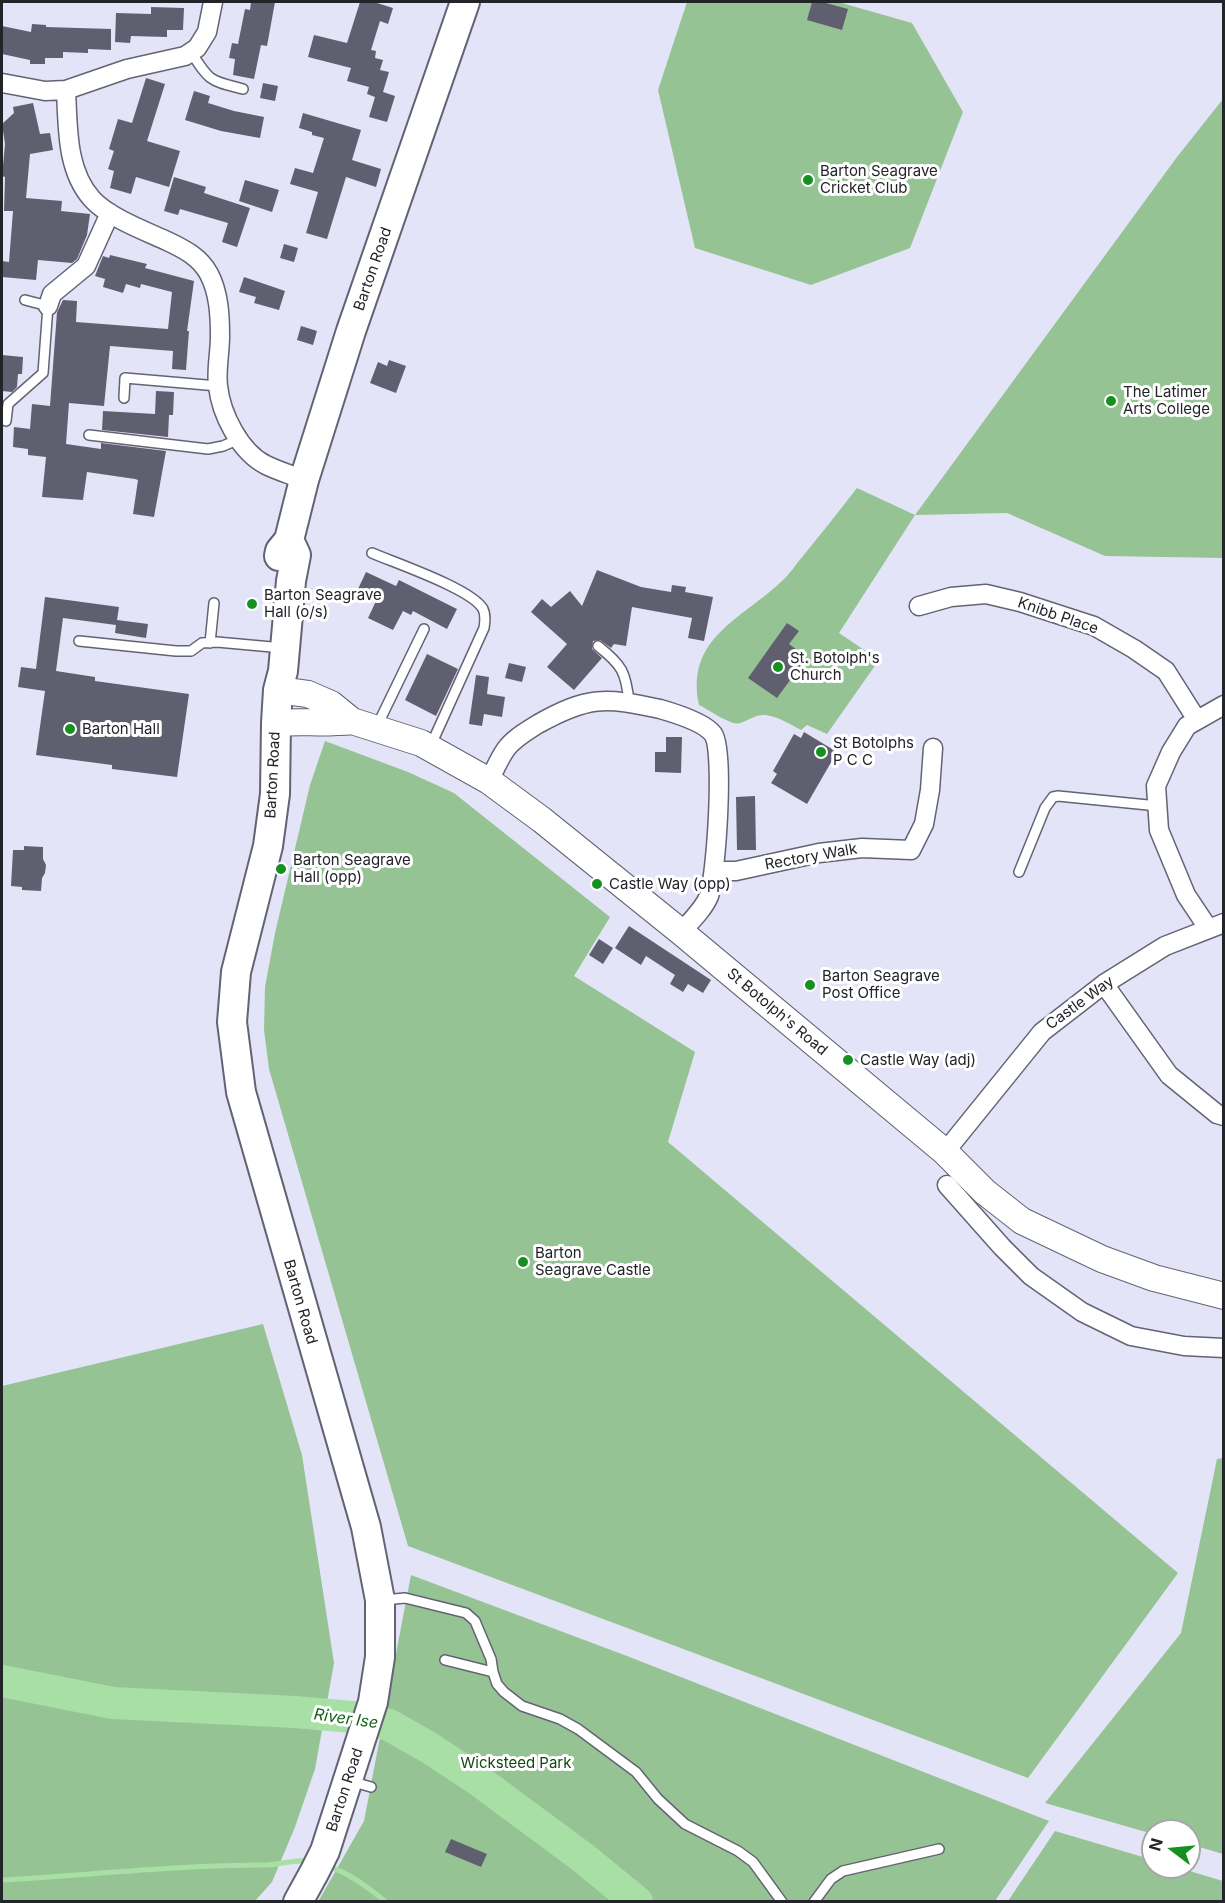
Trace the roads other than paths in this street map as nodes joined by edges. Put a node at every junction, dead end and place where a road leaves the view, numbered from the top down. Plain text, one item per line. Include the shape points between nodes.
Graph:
1 (213, 2) edge
2 (465, 2) edge
3 (191, 52) junction
4 (2, 82) edge
5 (243, 89) dead end
6 (66, 90) junction
7 (110, 213) junction
8 (25, 300) dead end
9 (48, 306) junction
10 (218, 386) junction
11 (124, 398) dead end
12 (6, 421) dead end
13 (89, 435) dead end
14 (237, 440) junction
15 (304, 480) junction
16 (372, 553) dead end
17 (214, 603) dead end
18 (919, 606) dead end
19 (424, 629) dead end
20 (79, 640) dead end
21 (210, 643) junction
22 (598, 646) dead end
23 (277, 648) junction
24 (278, 690) junction
25 (628, 702) junction
26 (1224, 705) edge
27 (1197, 720) junction
28 (352, 721) junction
29 (276, 723) junction
30 (376, 729) junction
31 (430, 748) junction
32 (933, 748) dead end
33 (489, 781) junction
34 (1158, 806) junction
35 (714, 871) junction
36 (1019, 872) dead end
37 (1216, 926) edge
38 (681, 932) junction
39 (1104, 984) junction
40 (1224, 1116) edge
41 (945, 1152) junction
42 (947, 1185) dead end
43 (1022, 1221) junction
44 (1002, 1247) junction
45 (1215, 1293) edge
46 (1224, 1348) edge
47 (380, 1600) junction
48 (446, 1660) dead end
49 (493, 1672) junction
50 (939, 1848) dead end
51 (298, 1902) edge
52 (782, 1902) edge
53 (814, 1902) edge

1 - 3 street via 207,32
2 - 15 main road, Barton Road via 351,331
3 - 5 lane via 210,79
3 - 6 street
4 - 6 street
6 - 7 street via 69,146 78,178 93,200
7 - 9 street via 86,266 52,294
7 - 10 street via 191,253 210,275 220,310
8 - 9 lane
9 - 12 lane via 43,373 8,404
10 - 11 lane via 125,378
10 - 14 street
13 - 14 lane via 208,449
14 - 15 street via 264,465
15 - 23 main road, Barton Road via 290,540 280,551 276,567
16 - 31 lane via 464,592 483,609 484,628
17 - 21 lane
18 - 27 street, Knibb Place via 951,597 986,594 1094,626 1166,671
19 - 30 lane
20 - 21 lane via 184,651
21 - 23 lane
22 - 25 lane via 620,666 627,683
23 - 24 main road, Barton Road via 269,673
24 - 28 street, St Botolph's Road via 308,694 331,704
24 - 29 main road, Barton Road
25 - 33 street via 591,702 552,716 506,749
25 - 35 street via 668,711 713,734 719,752
26 - 27 street
27 - 34 street via 1187,726 1171,752 1156,786
28 - 29 street, St Botolph's Road
28 - 30 street, St Botolph's Road
29 - 47 main road, Barton Road via 275,794 268,846 236,972 232,1022 241,1092 366,1527
30 - 31 street, St Botolph's Road
31 - 33 street, St Botolph's Road
32 - 35 street, Rectory Walk via 924,824 911,850 862,848 736,871
33 - 38 street, St Botolph's Road
34 - 36 lane via 1053,797
34 - 37 street via 1160,830 1186,895
35 - 38 street via 704,906
37 - 39 street, Castle Way via 1165,946
38 - 41 street, St Botolph's Road
39 - 40 street via 1169,1075
39 - 41 street, Castle Way via 1042,1032
41 - 43 street, St Botolph's Road via 985,1192
42 - 44 street
43 - 44 street
43 - 45 street, St Botolph's Road via 1102,1259 1154,1278
44 - 46 street via 1031,1276 1082,1312 1131,1336 1184,1346
47 - 49 lane via 405,1598 466,1613 481,1632
47 - 51 main road, Barton Road via 380,1657 373,1701 360,1744 359,1783
48 - 49 lane
49 - 52 lane via 497,1684 513,1700 578,1729 636,1772 685,1824 746,1857
50 - 53 lane via 843,1871 831,1879

